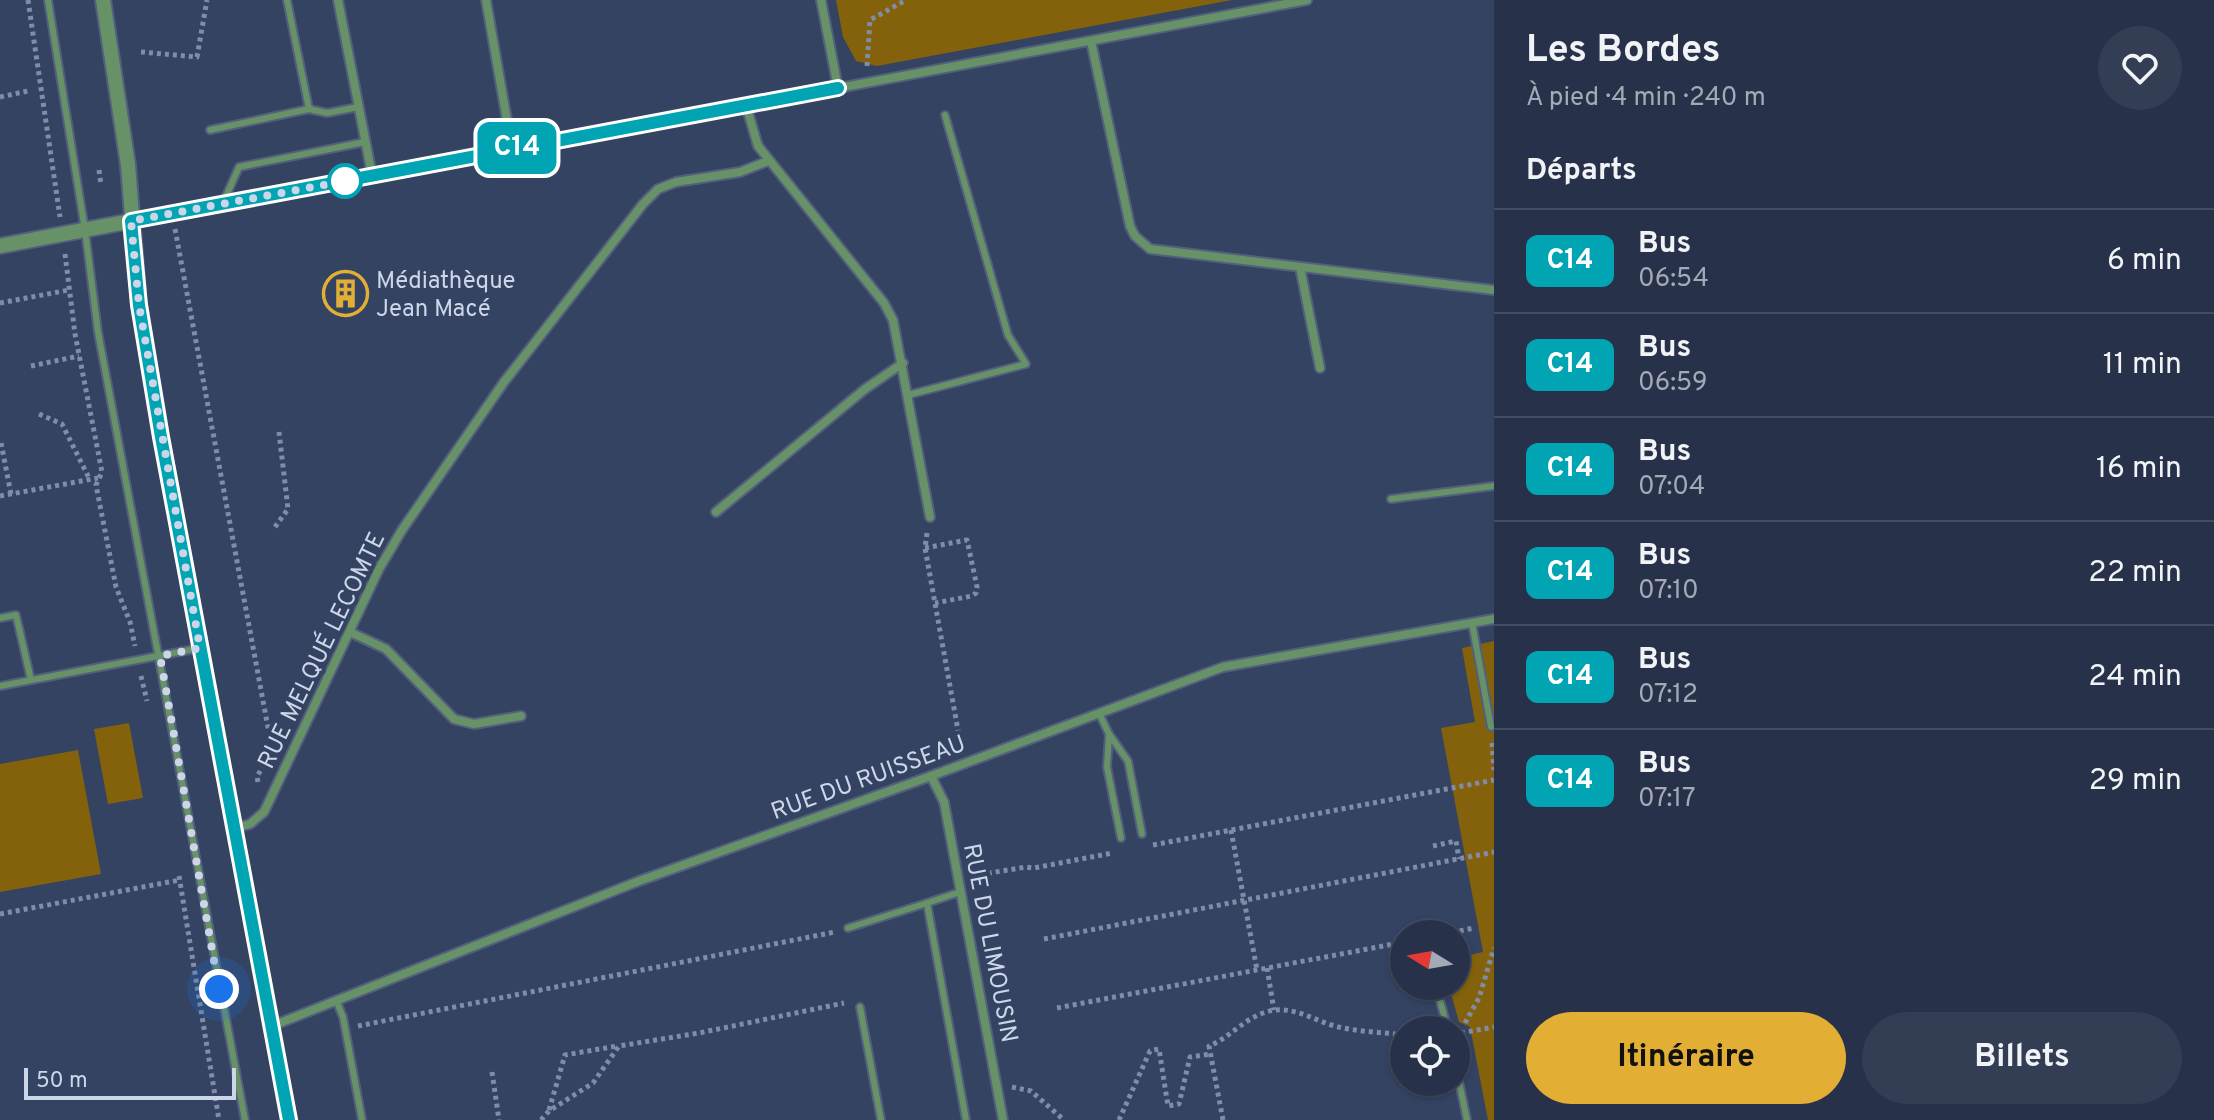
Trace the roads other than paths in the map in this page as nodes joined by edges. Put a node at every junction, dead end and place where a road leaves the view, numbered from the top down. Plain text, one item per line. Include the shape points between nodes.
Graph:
1 (48, 0) edge
2 (103, 0) edge
3 (287, 0) edge
4 (338, 0) edge
5 (486, 0) edge
6 (821, 0) edge
7 (1307, 0) edge
8 (1091, 41) junction
9 (838, 88) junction
10 (746, 105) junction
11 (358, 107) junction
12 (309, 109) junction
13 (945, 115) dead end
14 (210, 130) dead end
15 (365, 142) junction
16 (512, 149) junction
17 (768, 161) junction
18 (372, 175) junction
19 (223, 203) junction
20 (131, 221) junction
21 (85, 230) junction
22 (0, 246) edge
23 (1300, 267) junction
24 (1494, 290) edge
25 (903, 363) junction
26 (1320, 368) dead end
27 (908, 395) junction
28 (1494, 486) edge
29 (1391, 499) dead end
30 (716, 512) dead end
31 (930, 517) road end
32 (0, 618) edge
33 (1494, 619) edge
34 (1472, 623) junction
35 (350, 632) junction
36 (200, 648) junction
37 (160, 656) junction
38 (31, 680) junction
39 (0, 686) edge
40 (1099, 713) junction
41 (521, 716) dead end
42 (1491, 727) road end
43 (1109, 734) junction
44 (931, 776) junction
45 (235, 828) junction
46 (1142, 834) dead end
47 (1121, 838) dead end
48 (960, 892) junction
49 (927, 903) junction
50 (848, 928) road end
51 (336, 1000) junction
52 (860, 1007) road end
53 (272, 1026) junction
54 (1462, 1096) edge
55 (245, 1120) edge
56 (289, 1120) edge
57 (362, 1120) edge
58 (881, 1120) edge
59 (966, 1120) edge
60 (1003, 1120) edge
61 (1467, 1120) edge

1 - 21 lane
2 - 20 street via 128,165
3 - 12 lane
4 - 11 street
5 - 16 street
6 - 9 street
7 - 8 street
8 - 9 street
8 - 23 street via 1135,236 1162,252
9 - 10 street
10 - 16 street
10 - 17 street
11 - 12 lane via 327,113
11 - 15 street
12 - 14 lane
13 - 27 lane via 1008,335 1026,364
15 - 18 street
15 - 19 lane via 239,167
16 - 18 street
17 - 25 street via 884,303
17 - 35 street, RUE MELQUÉ LECOMTE via 740,172 676,182 658,189 643,204 453,453 379,569
18 - 19 street
19 - 20 street
20 - 21 street
20 - 36 street via 139,305
21 - 22 street
21 - 37 lane via 98,332
23 - 24 street
23 - 26 street
25 - 27 street
25 - 30 street
27 - 31 street
28 - 29 lane
32 - 38 lane via 16,615
33 - 34 street, RUE DU RUISSEAU
34 - 40 street, RUE DU RUISSEAU via 1223,667
34 - 42 lane
35 - 41 street via 386,649 454,719 474,724
35 - 45 street, RUE MELQUÉ LECOMTE via 264,812
36 - 37 lane
36 - 45 street
37 - 38 lane
37 - 55 lane
38 - 39 lane
40 - 43 lane
40 - 44 street, RUE DU RUISSEAU
43 - 46 lane via 1128,761
43 - 47 lane via 1107,767
44 - 48 street, RUE DU LIMOUSIN via 944,802
44 - 51 street, RUE DU RUISSEAU via 639,881
45 - 53 street
48 - 49 lane
48 - 60 street, RUE DU LIMOUSIN
49 - 50 lane
49 - 59 lane
51 - 53 street, RUE DU RUISSEAU
51 - 57 lane
52 - 58 lane
53 - 56 street
54 - 61 lane

